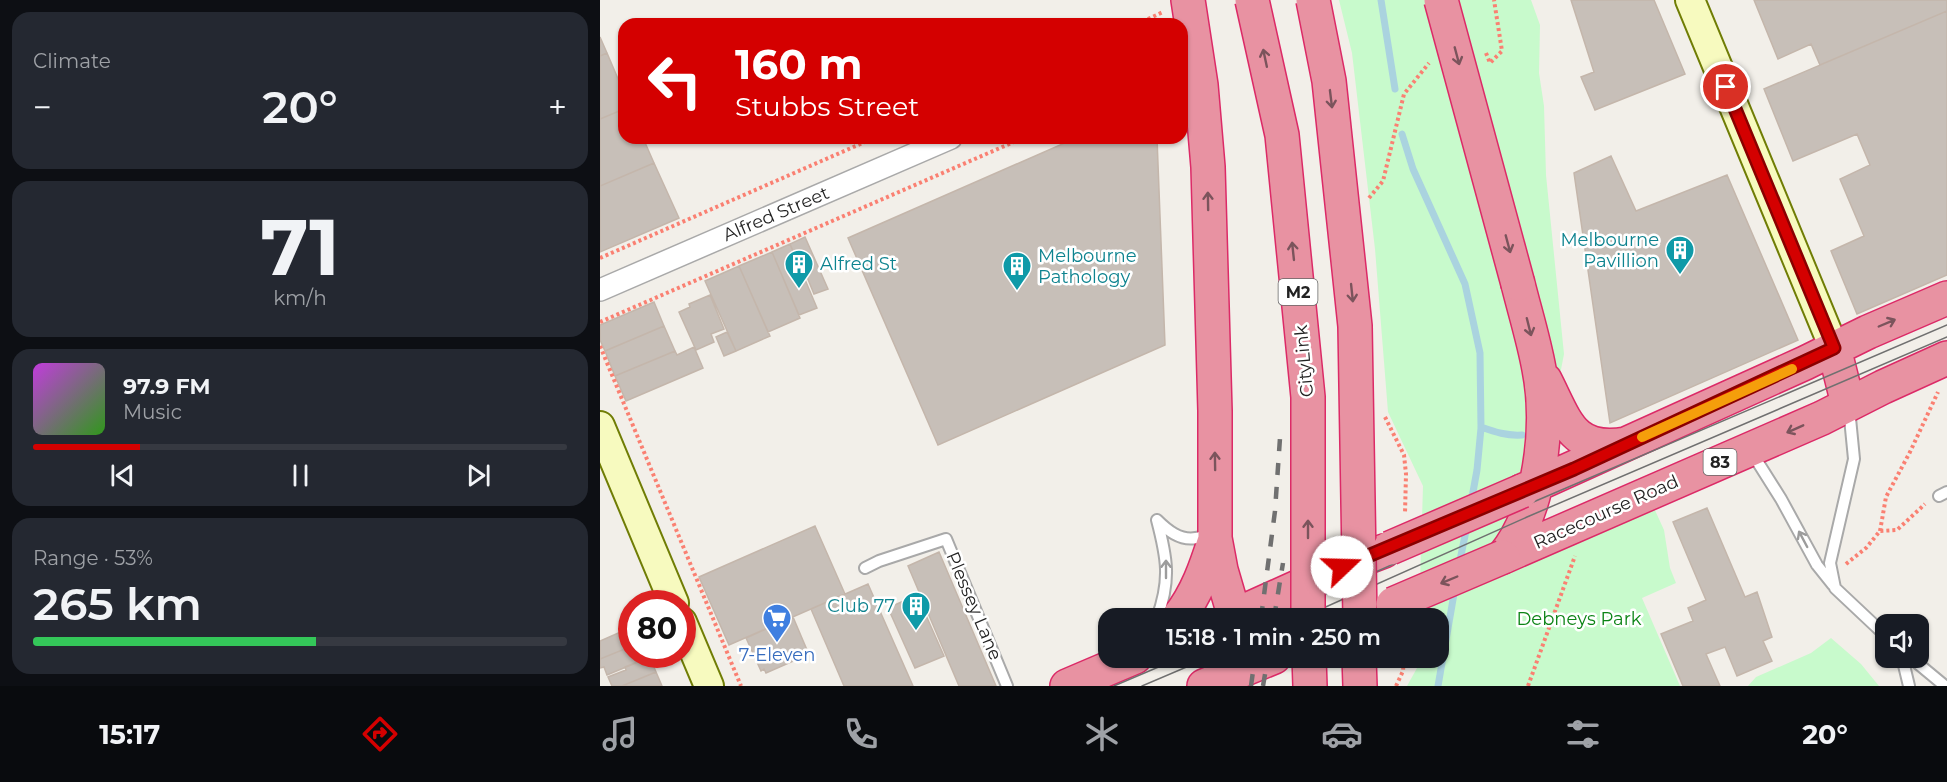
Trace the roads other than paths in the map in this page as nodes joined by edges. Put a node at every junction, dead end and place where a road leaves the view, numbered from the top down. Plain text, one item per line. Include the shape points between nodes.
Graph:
1 (1252, 0) edge
2 (1313, 0) edge
3 (1441, 0) edge
4 (1690, 0) edge
5 (1188, 46) edge
6 (937, 144) edge
7 (600, 290) edge
8 (1947, 298) edge
9 (1834, 348) junction
10 (1947, 358) edge
11 (1848, 404) junction
12 (1552, 416) junction
13 (600, 426) edge
14 (1628, 444) junction
15 (1750, 449) junction
16 (1529, 488) junction
17 (1216, 531) junction
18 (1503, 557) junction
19 (879, 561) junction
20 (865, 568) dead end
21 (885, 572) dead end
22 (1835, 588) junction
23 (669, 590) edge
24 (1161, 608) edge
25 (1184, 608) edge
26 (1230, 608) edge
27 (1252, 608) edge
28 (1308, 608) edge
29 (1361, 608) edge
30 (1384, 608) edge
31 (1875, 626) edge
32 (696, 655) edge
33 (1109, 668) edge
34 (1241, 668) edge
35 (1309, 668) edge
36 (1359, 668) edge
37 (1905, 668) edge
38 (1923, 668) edge
39 (709, 686) edge
40 (1007, 686) edge
41 (1067, 686) edge
42 (1204, 686) edge
43 (1310, 686) edge
44 (1360, 686) edge
45 (1909, 686) edge
46 (1945, 686) edge

28 -> 1 highway, CityLink / M2, bridge via 1308,397 1282,135
2 -> 29 highway, bridge via 1329,81 1355,326
3 -> 12 highway, bridge
4 - 9 street
17 -> 5 highway via 1208,167 1201,85
6 - 7 street, Alfred Street
9 -> 8 highway
9 - 11 highway
9 - 14 highway
10 - 11 highway, Racecourse Road / 83
11 -> 15 highway, Racecourse Road / 83
11 - 22 lane via 1854,459 1830,563
12 - 14 highway via 1589,443 1608,447
12 - 16 highway
13 - 23 street
14 - 16 highway
15 - 18 highway, Racecourse Road / 83
22 -> 15 lane via 1817,566
16 - 18 highway via 1529,511
16 - 27 highway, bridge
24 -> 17 lane via 1168,570 1157,520 1184,538
17 - 25 highway via 1198,585
17 - 26 highway
18 -> 30 highway, Racecourse Road / 83, bridge
19 - 20 lane, Plessey Lane
19 - 21 lane
19 - 40 lane, Plessey Lane via 946,539
22 - 31 lane
32 - 39 street
33 - 41 highway
34 - 42 highway
35 - 43 highway
36 - 44 highway
37 - 45 lane
38 - 46 lane

